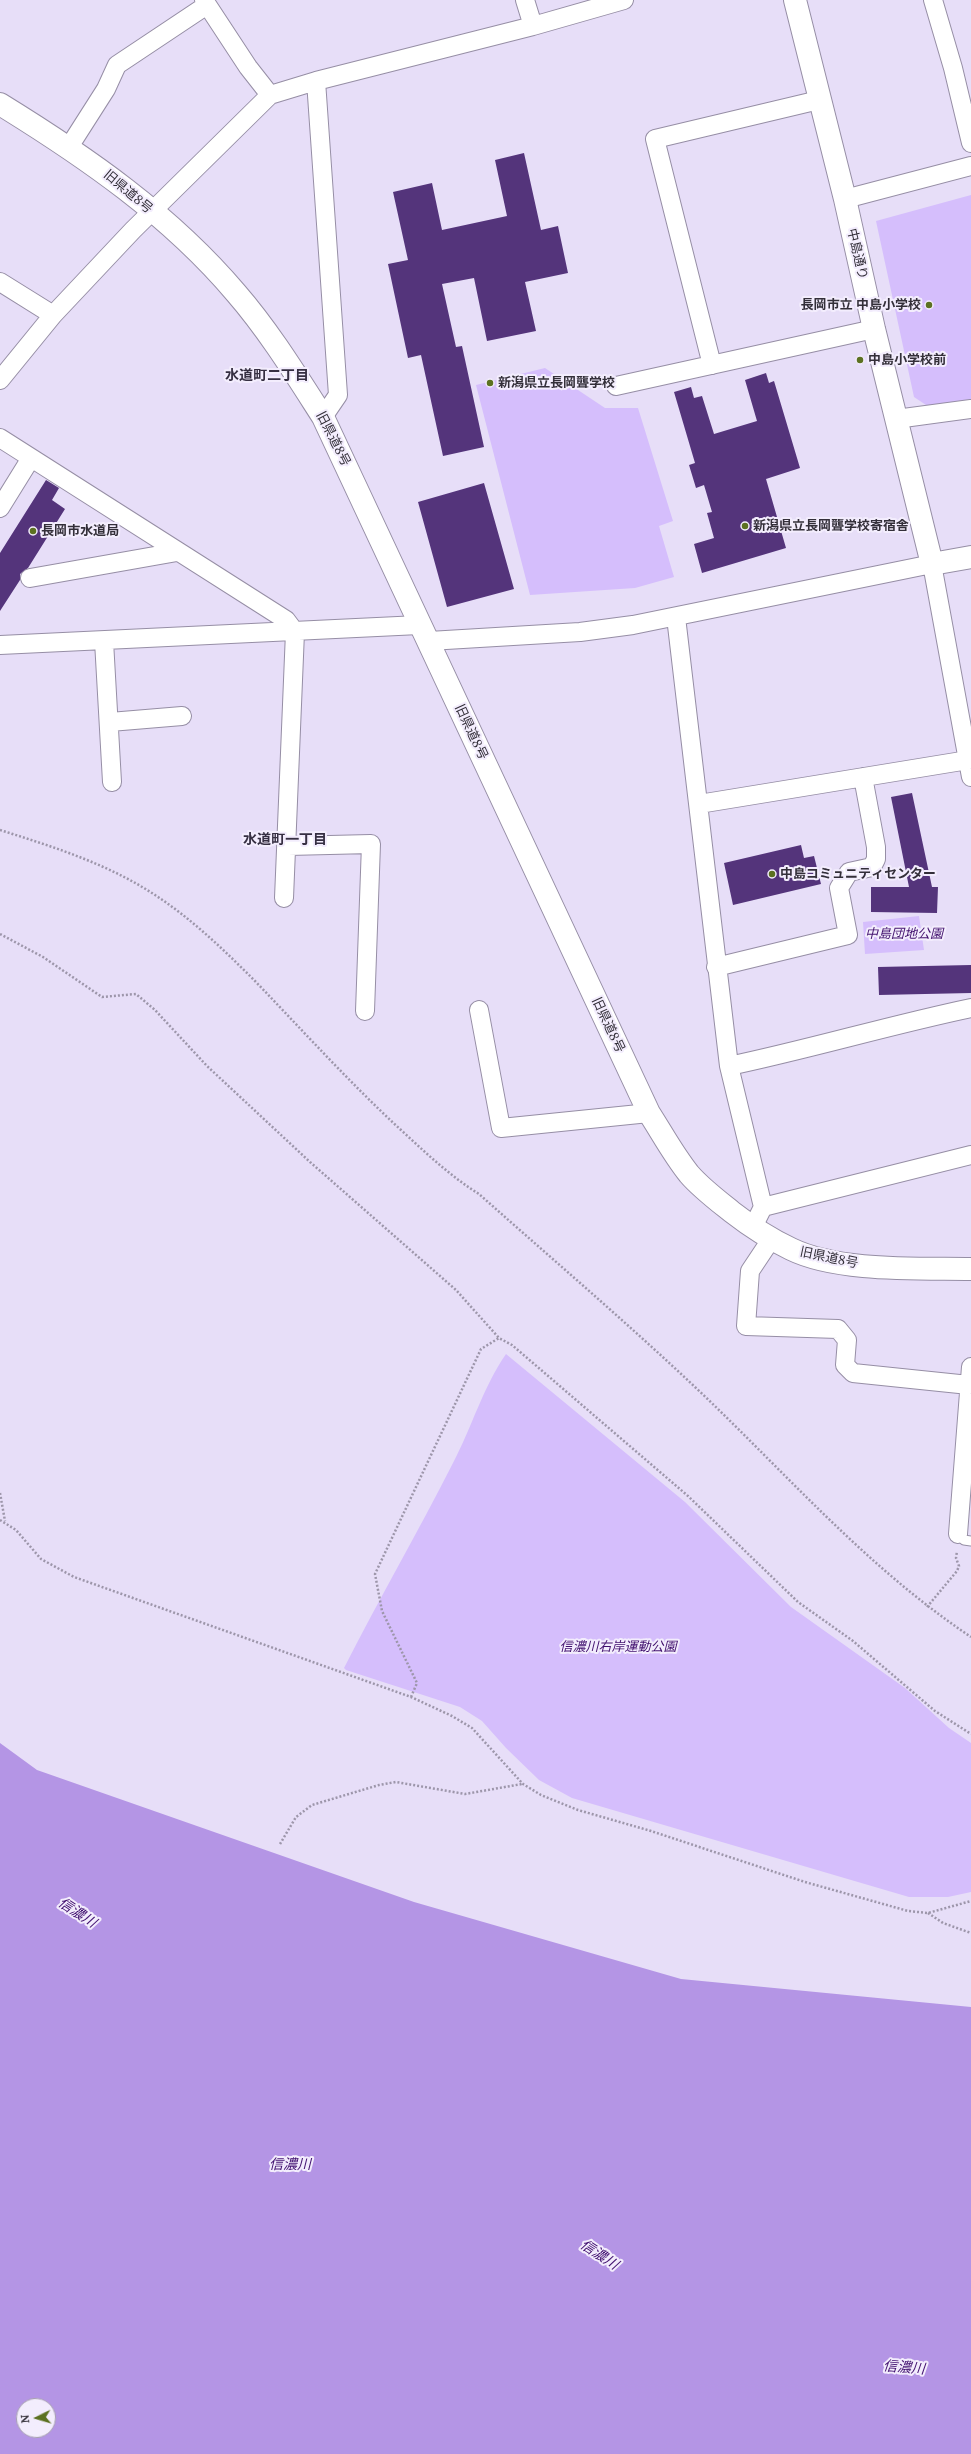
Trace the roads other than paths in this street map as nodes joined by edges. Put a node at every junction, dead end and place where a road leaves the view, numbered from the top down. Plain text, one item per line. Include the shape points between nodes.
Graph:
1 (525, 0) edge
2 (624, 0) edge
3 (795, 0) edge
4 (933, 0) edge
5 (205, 2) edge
6 (533, 26) junction
7 (316, 81) junction
8 (270, 96) junction
9 (819, 100) junction
10 (0, 104) edge
11 (971, 143) edge
12 (69, 147) junction
13 (971, 166) edge
14 (845, 199) junction
15 (153, 212) junction
16 (0, 282) edge
17 (52, 315) junction
18 (874, 329) junction
19 (712, 365) junction
20 (0, 380) edge
21 (616, 386) dead end
22 (971, 409) edge
23 (323, 417) junction
24 (896, 419) junction
25 (0, 438) edge
26 (31, 458) junction
27 (0, 508) edge
28 (177, 552) junction
29 (971, 556) edge
30 (932, 564) junction
31 (30, 578) dead end
32 (676, 617) junction
33 (295, 632) junction
34 (424, 633) junction
35 (104, 641) junction
36 (0, 645) edge
37 (182, 716) dead end
38 (110, 722) junction
39 (967, 729) edge
40 (969, 769) edge
41 (863, 777) junction
42 (112, 782) dead end
43 (699, 804) junction
44 (288, 846) junction
45 (284, 898) dead end
46 (716, 967) junction
47 (971, 1008) edge
48 (479, 1010) dead end
49 (365, 1011) dead end
50 (729, 1066) junction
51 (649, 1113) junction
52 (971, 1155) edge
53 (763, 1207) junction
54 (753, 1228) junction
55 (772, 1238) junction
56 (971, 1268) edge
57 (971, 1366) edge
58 (969, 1385) junction
59 (969, 1424) edge
60 (965, 1538) edge

1 - 6 street
2 - 6 street
3 - 9 street, 中島通り
4 - 11 street
5 - 8 street
5 - 12 street via 118,66
6 - 7 street
7 - 8 street
7 - 23 street via 338,395
8 - 15 street
9 - 14 street, 中島通り
9 - 19 street via 655,139
10 - 12 street, 旧県道8号
12 - 15 street, 旧県道8号 via 113,177
13 - 14 street
14 - 18 street, 中島通り
15 - 17 street
15 - 23 street, 旧県道8号 via 203,256 237,294 290,365
16 - 17 street
17 - 20 street
18 - 19 street
18 - 24 street, 中島通り
19 - 21 street
22 - 24 street
23 - 34 street, 旧県道8号
24 - 30 street, 中島通り
25 - 26 street
26 - 27 street
26 - 28 street
28 - 31 street
28 - 33 street via 286,620
29 - 30 street
30 - 32 street
30 - 39 street
32 - 34 street via 580,632
32 - 43 street
33 - 34 street
33 - 35 street
33 - 44 street
34 - 51 street, 旧県道8号
35 - 36 street
35 - 38 street
37 - 38 street
38 - 42 street
39 - 40 street
40 - 41 street
41 - 43 street
41 - 46 street via 876,859 872,867 849,872 839,888 848,935
43 - 46 street
44 - 45 street
44 - 49 street via 371,844
46 - 50 street
47 - 50 street
48 - 51 street via 501,1128
50 - 53 street
51 - 54 street, 旧県道8号 via 669,1147 690,1175 710,1195
52 - 53 street
53 - 54 street
54 - 55 street, 旧県道8号
55 - 56 street, 旧県道8号 via 792,1250 810,1256 860,1266
55 - 58 street via 750,1271 746,1326 838,1329 848,1340 845,1365 853,1373
57 - 58 street
58 - 59 street
59 - 60 street

